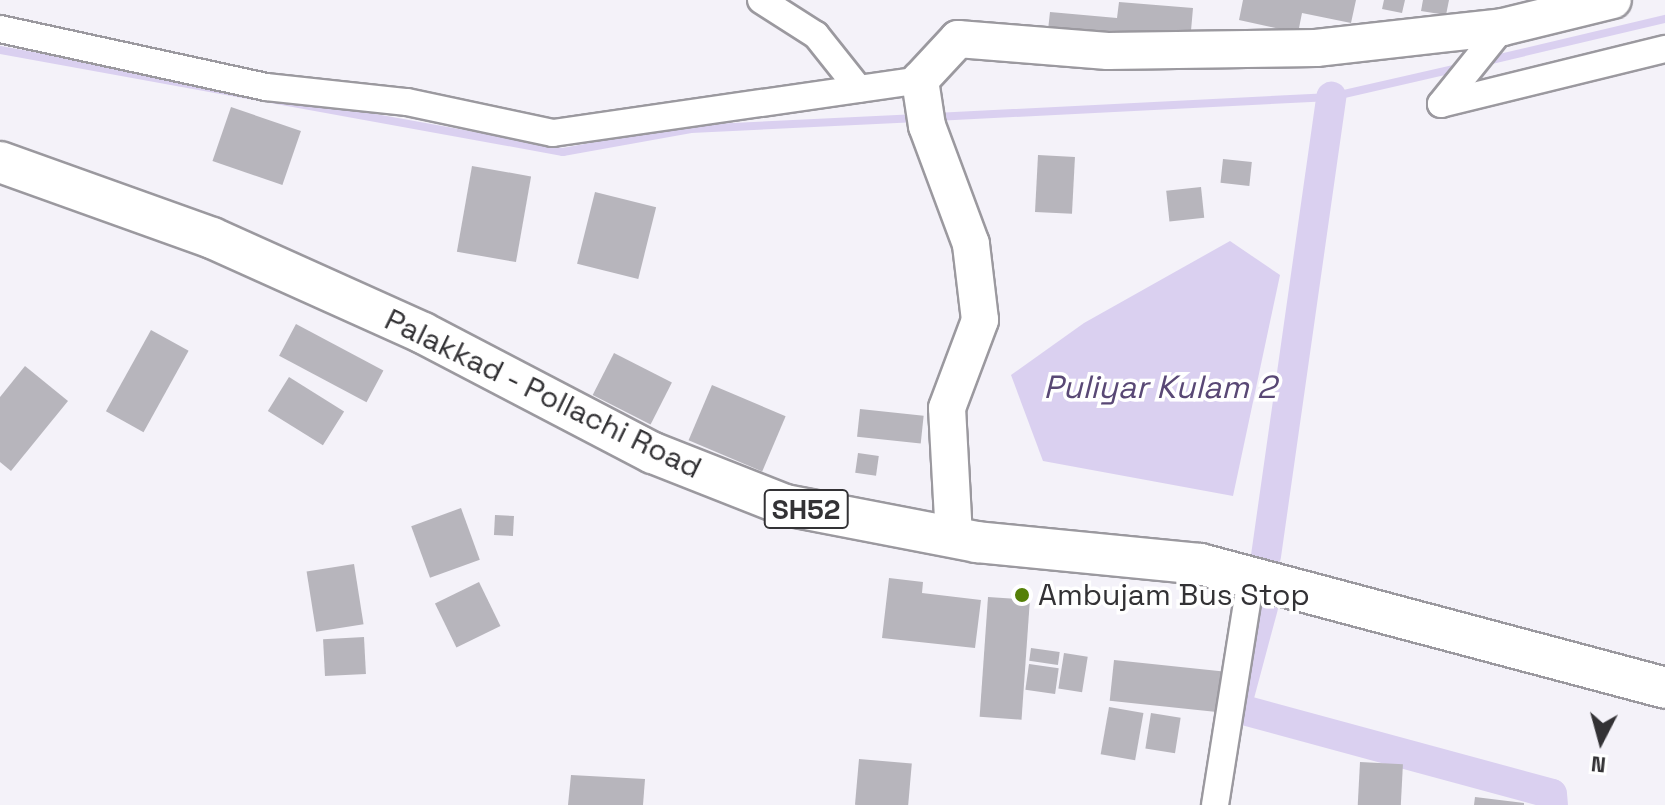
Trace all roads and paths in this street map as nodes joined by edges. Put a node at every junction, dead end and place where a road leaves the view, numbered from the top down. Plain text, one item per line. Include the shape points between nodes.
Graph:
1 (761, 0) edge
2 (1613, 0) edge
3 (1503, 27) junction
4 (0, 29) edge
5 (1665, 49) edge
6 (920, 80) junction
7 (859, 89) junction
8 (0, 162) edge
9 (954, 537) junction
10 (1251, 578) junction
11 (1665, 688) edge
12 (1215, 805) edge

1 - 7 street via 816,35
2 - 3 street
3 - 5 street via 1441,104
3 - 6 street via 1316,48 1108,51 958,39
4 - 7 street via 266,87 407,102 553,133
6 - 7 street
6 - 9 street via 927,126 971,244 980,320 947,408
8 - 9 main road, Palakkad - Pollachi Road / SH52 via 212,238 423,333 653,453 785,505
9 - 10 main road, Palakkad - Pollachi Road / SH52 via 1200,564
10 - 11 main road, Palakkad - Pollachi Road / SH52
10 - 12 street

